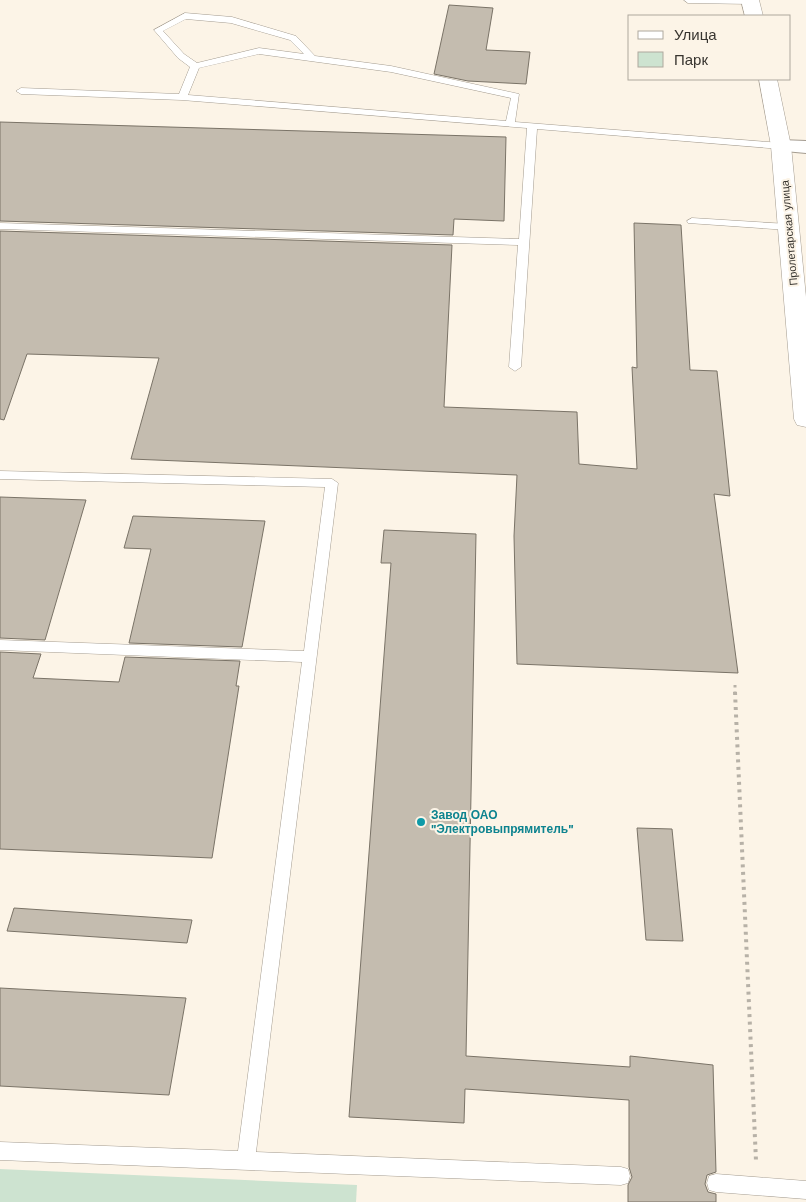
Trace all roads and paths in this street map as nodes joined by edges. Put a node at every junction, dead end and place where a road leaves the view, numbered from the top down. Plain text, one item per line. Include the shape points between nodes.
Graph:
1 (688, 0) edge
2 (750, 0) edge
3 (754, 15) edge
4 (312, 58) junction
5 (195, 66) junction
6 (768, 80) edge
7 (21, 91) dead end
8 (182, 98) junction
9 (510, 124) junction
10 (532, 126) junction
11 (781, 146) junction
12 (806, 147) edge
13 (692, 221) dead end
14 (0, 226) edge
15 (788, 227) junction
16 (524, 242) junction
17 (516, 367) dead end
18 (806, 419) edge
19 (0, 475) edge
20 (0, 645) edge
21 (310, 657) junction
22 (735, 685) dead end
23 (0, 1152) edge
24 (246, 1161) junction
25 (621, 1176) dead end
26 (716, 1183) dead end
27 (758, 1187) junction
28 (806, 1190) edge

1 - 2 lane
2 - 3 street
4 - 5 lane via 259,51
4 - 5 lane via 293,38 232,20 185,16 158,30 181,56
4 - 9 lane via 391,68 516,96
5 - 8 lane
6 - 11 street, Пролетарская улица
7 - 8 lane
8 - 9 lane
9 - 10 lane
10 - 11 lane
10 - 16 lane
11 - 12 street
11 - 15 street, Пролетарская улица
13 - 15 lane
14 - 16 lane
15 - 18 street, Пролетарская улица
16 - 17 lane
19 - 21 lane via 332,482
20 - 21 lane
21 - 24 lane
22 - 27 path
23 - 24 lane
24 - 25 lane
26 - 27 lane
27 - 28 lane

